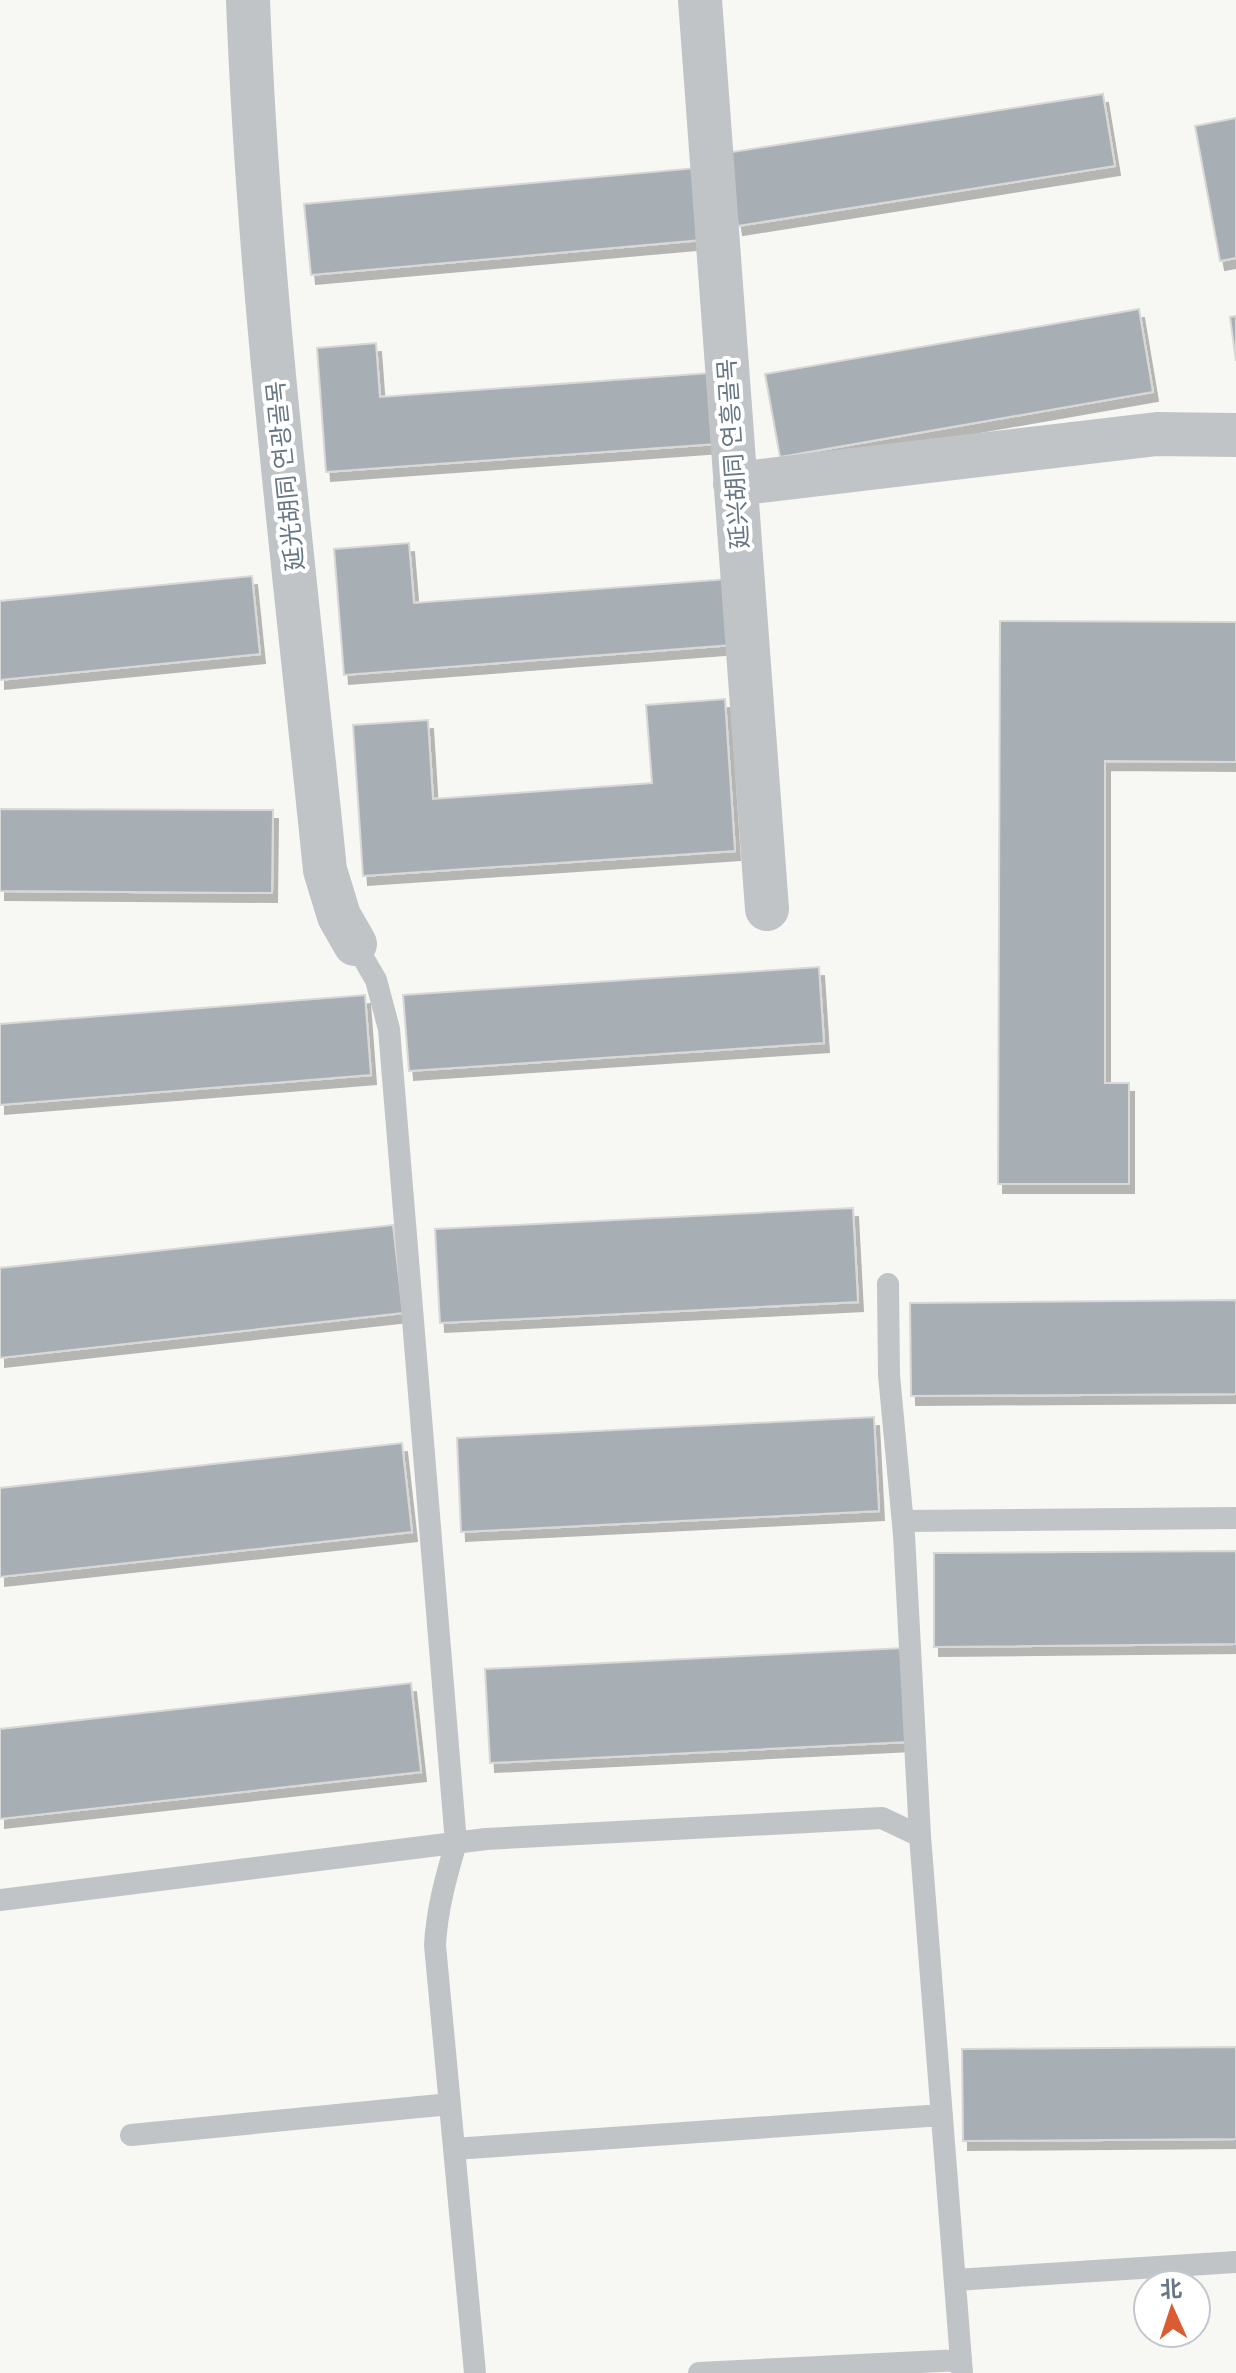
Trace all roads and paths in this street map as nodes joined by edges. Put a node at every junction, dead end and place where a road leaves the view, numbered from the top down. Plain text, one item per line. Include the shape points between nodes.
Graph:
1 (248, 0) edge
2 (700, 0) edge
3 (1236, 435) edge
4 (735, 484) junction
5 (767, 909) dead end
6 (355, 944) joint
7 (888, 1284) dead end
8 (1236, 1518) edge
9 (903, 1521) junction
10 (920, 1836) junction
11 (456, 1843) junction
12 (0, 1900) edge
13 (450, 2104) junction
14 (942, 2115) junction
15 (131, 2135) dead end
16 (454, 2149) junction
17 (1236, 2262) edge
18 (955, 2280) junction
19 (962, 2366) edge
20 (475, 2373) edge
21 (699, 2373) edge

1 - 6 street, 延光胡同 연광골목 via 270,329 325,870 339,916
2 - 4 street, 延兴胡同 연흥골목
3 - 4 street via 1157,434
4 - 5 street, 延兴胡同 연흥골목
6 - 11 lane via 376,980 389,1029
7 - 9 lane via 889,1375
8 - 9 lane
9 - 10 lane
10 - 11 lane via 882,1818
10 - 14 lane
11 - 12 lane
11 - 13 lane via 436,1919 435,1945
13 - 15 lane
13 - 16 lane
14 - 16 lane
14 - 18 lane
16 - 20 lane
17 - 18 lane
18 - 19 lane
19 - 21 lane

